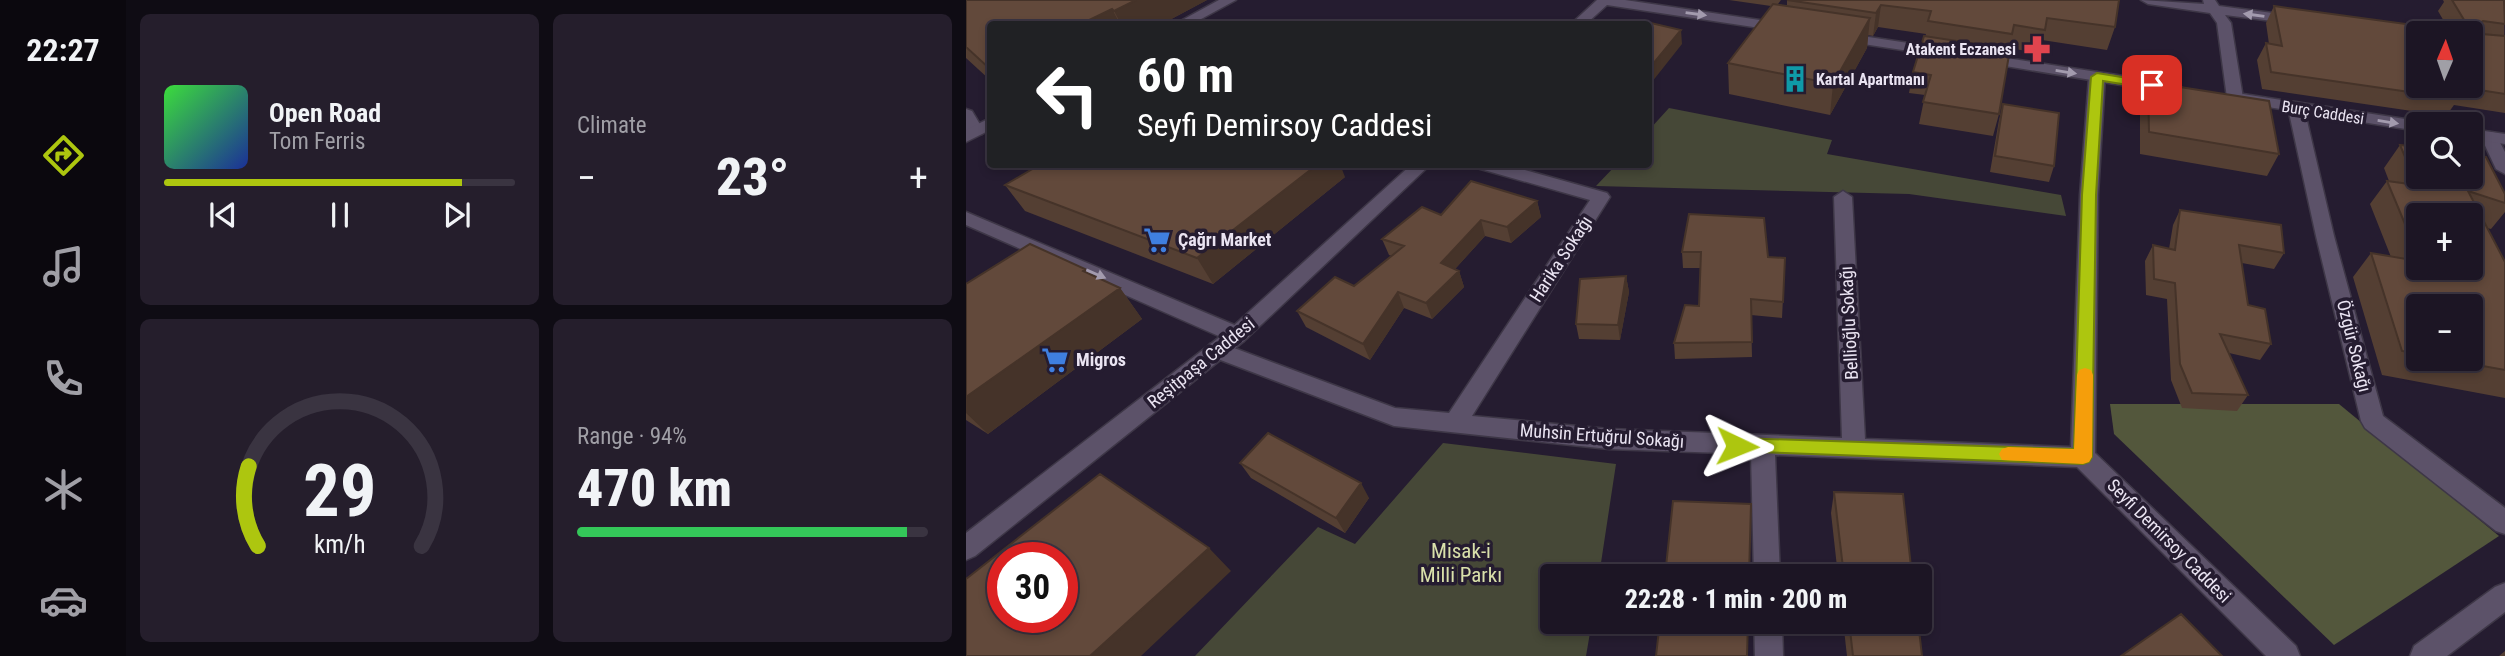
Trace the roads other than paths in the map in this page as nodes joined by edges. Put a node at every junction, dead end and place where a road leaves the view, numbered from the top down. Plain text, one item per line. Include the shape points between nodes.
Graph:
1 (1229, 0) edge
2 (2148, 0) edge
3 (1605, 1) edge
4 (2211, 5) edge
5 (1784, 9) edge
6 (1188, 21) edge
7 (1582, 21) edge
8 (2310, 22) edge
9 (1773, 26) junction
10 (1801, 30) edge
11 (1828, 34) edge
12 (2097, 77) junction
13 (2194, 92) edge
14 (2296, 108) junction
15 (966, 114) edge
16 (2406, 124) edge
17 (975, 131) edge
18 (2497, 138) edge
19 (1419, 168) edge
20 (1497, 168) edge
21 (2505, 169) edge
22 (1843, 197) dead end
23 (966, 218) edge
24 (1237, 335) junction
25 (1218, 350) junction
26 (1455, 423) junction
27 (1763, 447) junction
28 (1854, 449) junction
29 (2083, 457) junction
30 (2505, 523) edge
31 (966, 548) edge
32 (1767, 564) edge
33 (2505, 596) edge
34 (1768, 634) edge
35 (1769, 656) edge
36 (2286, 656) edge
37 (2424, 656) edge

1 - 6 street
2 - 4 street
3 - 7 street
3 -> 9 street
8 -> 4 street
4 - 14 street, Burç Caddesi via 2224,23 2229,97
5 - 9 street
9 - 10 street
11 -> 12 street
12 - 13 street
12 - 29 street via 2089,195
14 -> 16 street, Burç Caddesi
14 - 30 street, Özgür Sokağı via 2373,421
15 - 17 street
18 - 21 street
19 - 24 street, Reşitpaşa Caddesi
20 - 26 street, Harika Sokağı via 1601,197
22 - 28 street, Bellioğlu Sokağı
23 -> 24 street
24 - 25 street, Reşitpaşa Caddesi
25 - 26 street, Muhsin Ertuğrul Sokağı via 1394,417
25 - 31 street, Reşitpaşa Caddesi
26 - 27 street, Muhsin Ertuğrul Sokağı via 1609,439
27 - 28 street, Muhsin Ertuğrul Sokağı
27 - 32 street
28 - 29 street, Muhsin Ertuğrul Sokağı
29 - 36 street, Seyfi Demirsoy Caddesi
33 - 37 street
34 - 35 street

